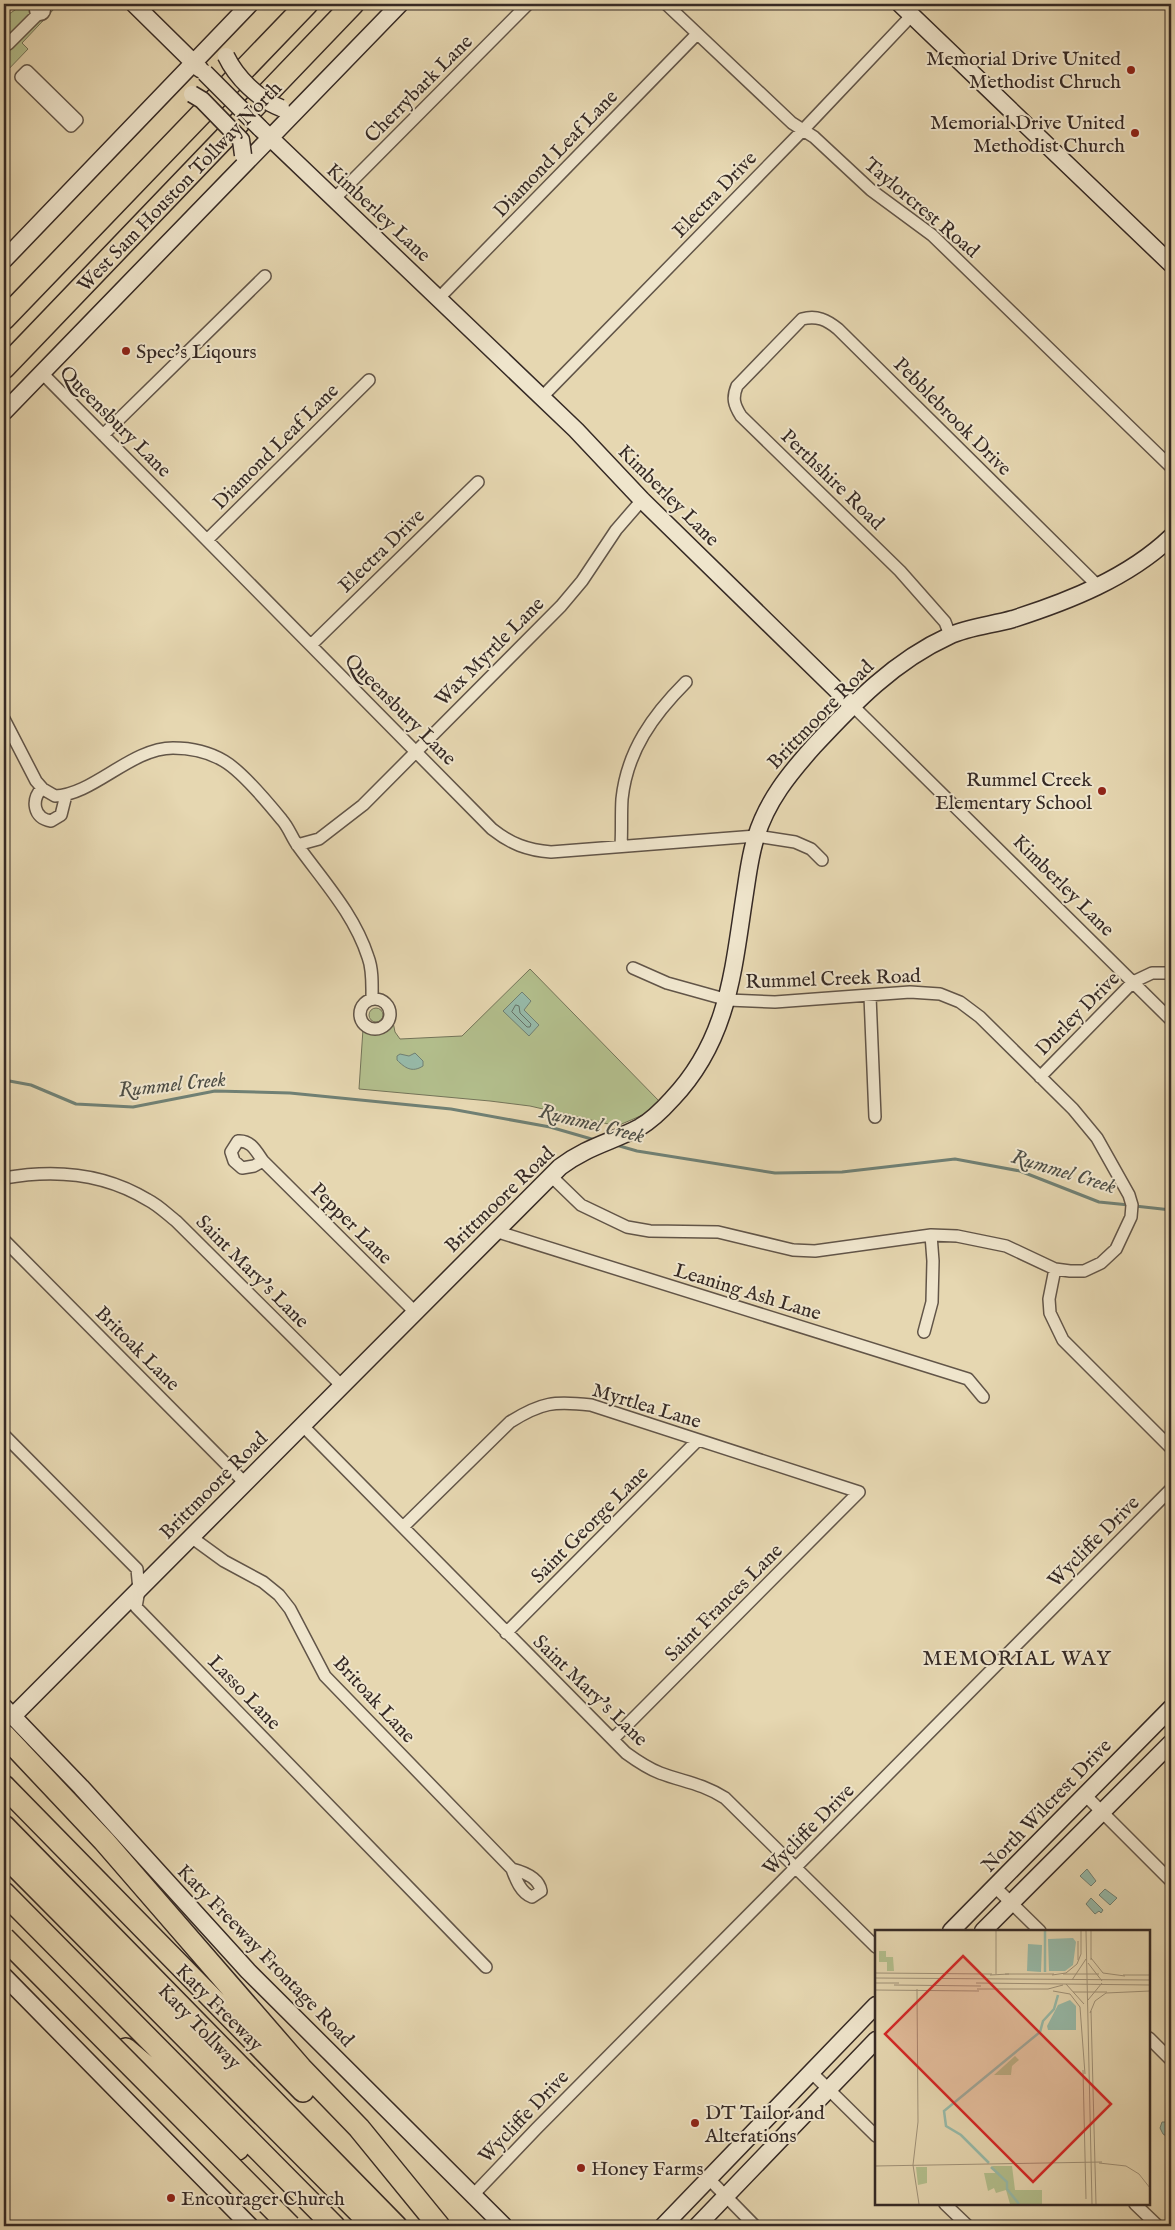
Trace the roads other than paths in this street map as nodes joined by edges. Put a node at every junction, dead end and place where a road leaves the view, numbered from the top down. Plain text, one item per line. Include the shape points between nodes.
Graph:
1 (134, 4) edge
2 (250, 4) edge
3 (307, 4) edge
4 (354, 4) edge
5 (400, 4) edge
6 (528, 4) edge
7 (666, 4) edge
8 (43, 8) edge
9 (906, 9) edge
10 (231, 24) junction
11 (697, 34) junction
12 (8, 44) dead end
13 (199, 68) junction
14 (33, 83) dead end
15 (164, 94) junction
16 (301, 105) junction
17 (64, 113) dead end
18 (803, 130) junction
19 (265, 132) junction
20 (237, 170) junction
21 (129, 188) junction
22 (334, 199) junction
23 (4, 260) edge
24 (1171, 264) edge
25 (265, 276) dead end
26 (4, 298) edge
27 (439, 298) junction
28 (64, 306) junction
29 (4, 319) edge
30 (773, 348) joint
31 (4, 368) edge
32 (41, 372) junction
33 (4, 375) edge
34 (369, 380) dead end
35 (542, 397) junction
36 (4, 412) edge
37 (104, 435) junction
38 (1171, 467) edge
39 (478, 482) dead end
40 (642, 500) junction
41 (1171, 537) edge
42 (207, 540) junction
43 (1098, 586) junction
44 (950, 635) junction
45 (311, 645) junction
46 (686, 682) dead end
47 (853, 706) junction
48 (4, 719) edge
49 (416, 752) junction
50 (42, 788) junction
51 (66, 795) junction
52 (756, 836) junction
53 (297, 845) junction
54 (621, 846) junction
55 (822, 860) dead end
56 (633, 968) dead end
57 (1171, 973) edge
58 (1133, 982) junction
59 (870, 996) junction
60 (372, 999) dead end
61 (728, 1000) junction
62 (1171, 1020) edge
63 (1040, 1076) junction
64 (875, 1117) dead end
65 (263, 1161) dead end
66 (551, 1176) junction
67 (4, 1178) edge
68 (495, 1232) junction
69 (931, 1235) junction
70 (4, 1240) edge
71 (1055, 1269) junction
72 (415, 1312) junction
73 (924, 1332) dead end
74 (342, 1386) junction
75 (983, 1396) dead end
76 (302, 1425) junction
77 (4, 1435) edge
78 (698, 1440) junction
79 (1171, 1448) edge
80 (245, 1483) junction
81 (1171, 1489) edge
82 (860, 1492) joint
83 (403, 1527) junction
84 (191, 1537) junction
85 (139, 1590) junction
86 (506, 1633) junction
87 (1171, 1708) edge
88 (8, 1711) edge
89 (4, 1735) edge
90 (612, 1739) junction
91 (1171, 1743) edge
92 (4, 1786) edge
93 (1085, 1795) junction
94 (1102, 1813) junction
95 (4, 1826) edge
96 (4, 1855) edge
97 (797, 1867) junction
98 (512, 1869) dead end
99 (1171, 1881) edge
100 (996, 1887) junction
101 (4, 1893) edge
102 (1011, 1902) junction
103 (951, 1930) edge
104 (984, 1930) edge
105 (1039, 1930) edge
106 (4, 1938) edge
107 (4, 1942) edge
108 (875, 1946) edge
109 (486, 1967) dead end
110 (4, 1976) edge
111 (875, 2006) edge
112 (1150, 2039) edge
113 (875, 2041) edge
114 (1171, 2060) edge
115 (811, 2072) junction
116 (828, 2089) junction
117 (875, 2135) edge
118 (708, 2178) junction
119 (472, 2195) junction
120 (725, 2196) junction
121 (946, 2205) edge
122 (1136, 2205) edge
123 (250, 2226) edge
124 (290, 2226) edge
125 (324, 2226) edge
126 (334, 2226) edge
127 (373, 2226) edge
128 (396, 2226) edge
129 (438, 2226) edge
130 (504, 2226) edge
131 (663, 2226) edge
132 (698, 2226) edge
133 (754, 2226) edge
134 (968, 2226) edge
135 (1158, 2226) edge

1 - 13 main road, Kimberley Lane
2 - 10 main road
3 - 21 highway, West Sam Houston Tollway North
4 - 28 highway, West Sam Houston Tollway North
5 - 16 main road
6 - 22 street, Cherrybark Lane
7 - 11 street, Taylorcrest Road
8 - 12 street
9 - 18 street, Electra Drive
9 - 24 main road
10 - 13 main road
10 - 16 main road, bridge via 226,56 232,68 269,103 281,108
11 - 18 street, Taylorcrest Road
11 - 27 street, Diamond Leaf Lane
13 - 15 main road
13 - 19 main road, Kimberley Lane, bridge
14 - 17 street
15 - 20 main road, bridge via 192,94 241,140 243,155
15 - 23 main road
16 - 19 main road
18 - 35 street, Electra Drive
18 - 38 street, Taylorcrest Road via 871,190 932,235
19 - 20 main road
19 - 22 main road, Kimberley Lane
20 - 32 main road
21 - 26 highway via 109,193
21 - 29 highway, West Sam Houston Tollway North
22 - 27 main road, Kimberley Lane
25 - 37 street
27 - 35 main road, Kimberley Lane
28 - 31 highway, West Sam Houston Tollway North
28 - 33 highway
30 - 43 street, Pebblebrook Drive via 802,319 818,317 838,329
30 - 44 street, Perthshire Road via 737,386 733,395 741,416 900,571 945,622
32 - 36 main road
32 - 37 street, Queensbury Lane
34 - 42 street, Diamond Leaf Lane
35 - 40 main road, Kimberley Lane
37 - 42 street, Queensbury Lane
39 - 45 street, Electra Drive
40 - 47 main road, Kimberley Lane
40 - 49 street, Wax Myrtle Lane via 561,606
41 - 43 main road, Brittmoore Road via 1143,560
42 - 45 street, Queensbury Lane
43 - 44 main road, Brittmoore Road via 1012,619
44 - 47 main road, Brittmoore Road via 893,668
45 - 49 street, Queensbury Lane
46 - 54 street via 645,730 635,748 622,800
47 - 52 main road, Brittmoore Road via 780,786
47 - 58 street, Kimberley Lane
48 - 50 street
49 - 53 street, Wax Myrtle Lane via 339,825 319,839
49 - 54 street, Queensbury Lane via 492,829 517,846 551,852
50 - 51 street via 55,796
50 - 51 street via 35,797 34,805 44,820 51,821 61,815
51 - 53 street via 157,750 193,750 225,761 283,821
52 - 54 street, Queensbury Lane
52 - 55 street, Queensbury Lane via 795,842 811,849
52 - 61 main road, Brittmoore Road
53 - 60 street via 333,890 355,926 369,959
56 - 61 street, Rummel Creek Road via 668,983
57 - 58 street, Durley Drive via 1152,974
58 - 62 street, Kimberley Lane
58 - 63 street, Durley Drive
59 - 61 street, Rummel Creek Road via 775,1002
59 - 63 street, Rummel Creek Road via 910,992 940,994 960,1002 980,1016
59 - 64 street
61 - 66 main road, Brittmoore Road via 711,1044 673,1099 640,1127 577,1154
63 - 71 street, Rummel Creek Road via 1097,1138 1132,1205 1132,1217 1116,1249 1101,1263 1084,1271
65 - 72 street, Pepper Lane
66 - 68 main road, Brittmoore Road
66 - 69 street via 581,1205 627,1227 650,1231 718,1232 794,1250 815,1251
67 - 74 street, Saint Mary's Lane via 29,1173 91,1176 149,1200 176,1221
68 - 72 main road, Brittmoore Road
68 - 75 street, Leaning Ash Lane via 968,1379
69 - 71 street via 957,1236 1006,1246
69 - 73 street via 932,1302
70 - 80 street, Britoak Lane
71 - 79 street via 1049,1299 1050,1313 1063,1340
72 - 74 main road, Brittmoore Road
74 - 76 main road, Brittmoore Road
76 - 80 main road, Brittmoore Road
76 - 83 street, Saint Mary's Lane
77 - 85 street, Lasso Lane via 137,1569
78 - 82 street, Myrtlea Lane
78 - 83 street, Myrtlea Lane via 591,1405 545,1404 510,1422
78 - 86 street, Saint George Lane
80 - 84 main road, Brittmoore Road
81 - 97 street, Wycliffe Drive
82 - 90 street, Saint Frances Lane
83 - 86 street, Saint Mary's Lane
84 - 85 main road, Brittmoore Road
84 - 98 street, Britoak Lane via 279,1595 290,1609 325,1676
85 - 88 main road, Brittmoore Road
85 - 109 street, Lasso Lane via 136,1607
86 - 90 street, Saint Mary's Lane
87 - 93 main road, North Wilcrest Drive
88 - 119 main road, Katy Freeway Frontage Road via 248,1971
89 - 129 highway via 98,1835 301,2068 359,2128
90 - 97 street, Saint Mary's Lane via 644,1765 698,1783 725,1798
91 - 94 main road
92 - 129 highway, Katy Freeway
93 - 94 street
93 - 100 main road, North Wilcrest Drive
94 - 99 street
94 - 102 main road
95 - 128 highway, Katy Tollway
96 - 127 highway, Katy Tollway
97 - 108 street, Saint Mary's Lane
97 - 119 street, Wycliffe Drive
100 - 102 street
100 - 103 main road, North Wilcrest Drive
101 - 126 highway
102 - 104 main road
102 - 105 street
106 - 124 highway, bridge
107 - 125 highway
110 - 123 main road
111 - 115 main road
112 - 114 street
113 - 116 main road
115 - 116 street
115 - 118 main road
116 - 117 street
116 - 120 main road
118 - 120 street
118 - 131 main road
119 - 130 main road, Katy Freeway Frontage Road
120 - 132 main road
120 - 133 street
121 - 134 street
122 - 135 street

